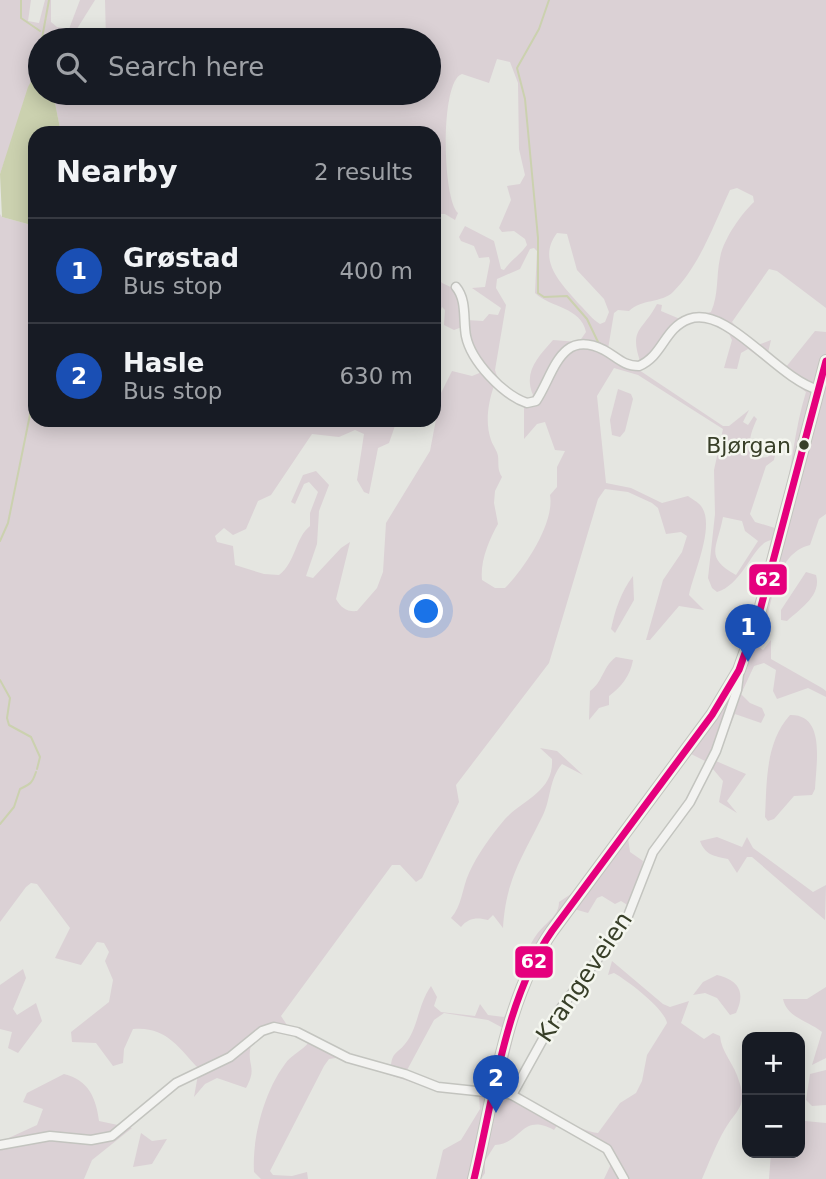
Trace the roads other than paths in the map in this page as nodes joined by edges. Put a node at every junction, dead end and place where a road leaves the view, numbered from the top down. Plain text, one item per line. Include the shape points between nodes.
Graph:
1 (456, 287) dead end
2 (826, 361) edge
3 (818, 390) junction
4 (739, 670) junction
5 (495, 1091) junction
6 (512, 1095) junction
7 (0, 1145) edge
8 (474, 1179) edge
9 (624, 1179) edge

1 - 3 street via 470,348 488,377 527,403 536,401 559,356 570,347 592,346 639,366 657,353 676,325 696,317 729,326 763,356
2 - 3 main road
3 - 4 main road via 760,614
4 - 5 main road via 712,715 537,952 517,1000
4 - 6 street, Krangeveien via 725,730 695,792 653,852 622,927 558,1012
5 - 6 street
5 - 7 street via 438,1087 348,1058 297,1032 274,1027 230,1057 176,1083 112,1136 91,1140 50,1136
5 - 8 main road
6 - 9 street via 607,1149

